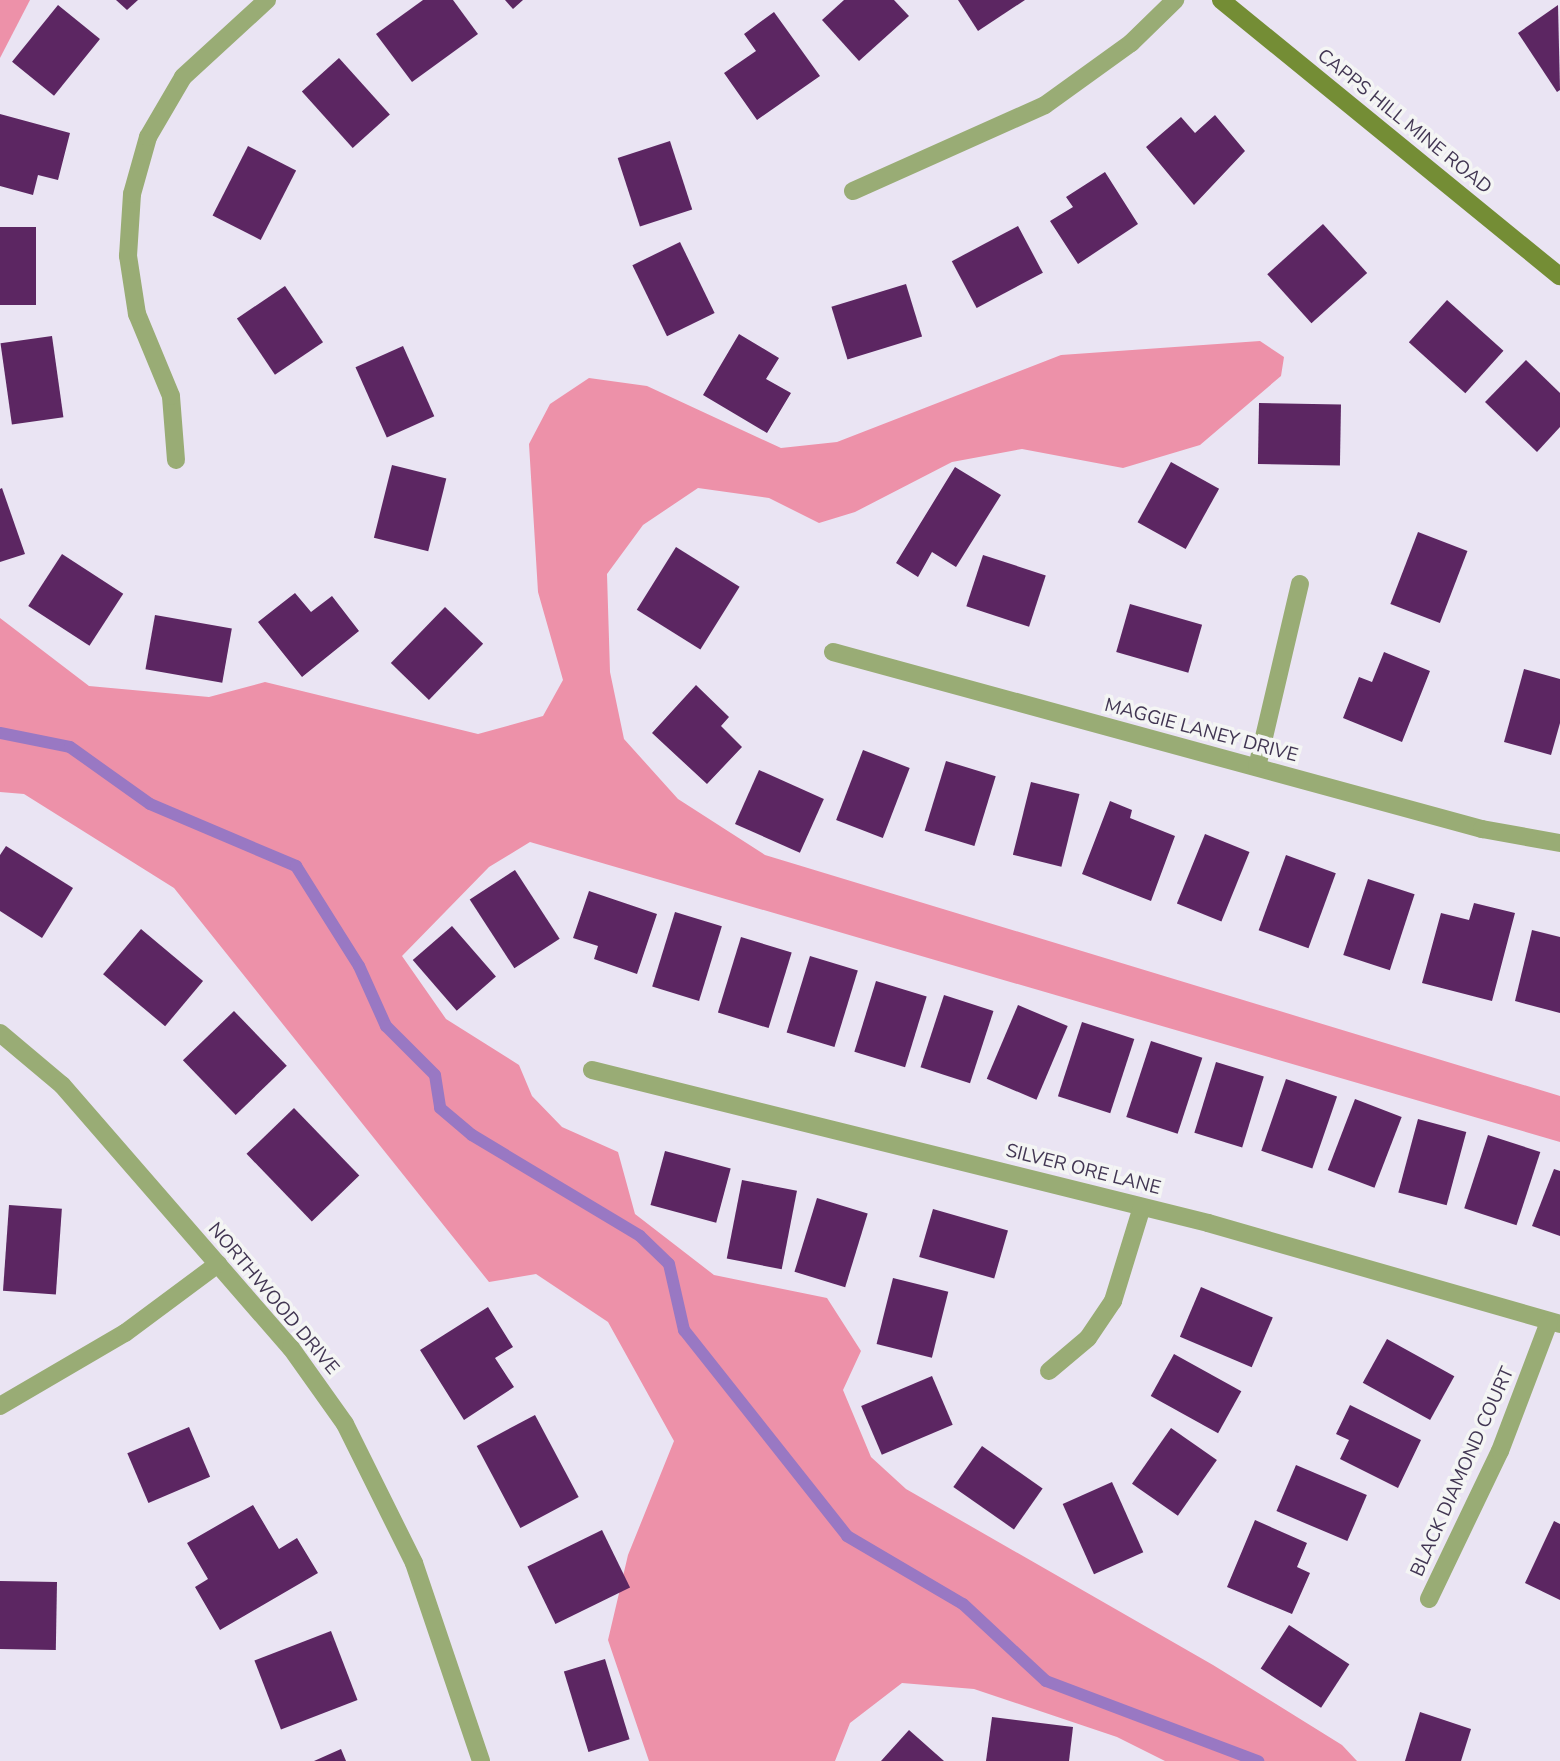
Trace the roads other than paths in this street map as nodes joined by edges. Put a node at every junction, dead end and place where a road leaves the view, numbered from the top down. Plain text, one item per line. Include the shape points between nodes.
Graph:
1 (267, 0) edge
2 (1175, 0) edge
3 (1221, 0) edge
4 (853, 191) dead end
5 (1560, 276) edge
6 (176, 460) dead end
7 (1300, 584) dead end
8 (833, 652) dead end
9 (1257, 767) junction
10 (1560, 843) edge
11 (0, 1033) edge
12 (592, 1070) dead end
13 (1142, 1207) junction
14 (218, 1264) junction
15 (1554, 1323) edge
16 (1049, 1371) dead end
17 (0, 1406) edge
18 (1429, 1599) dead end
19 (481, 1761) edge

1 - 6 street via 183,77 149,137 132,194 128,256 137,314 171,396
2 - 4 street via 1131,43 1045,105
3 - 5 street, CAPPS HILL MINE ROAD
7 - 9 street
8 - 9 street, MAGGIE LANEY DRIVE
9 - 10 street, MAGGIE LANEY DRIVE via 1482,829
11 - 14 street, NORTHWOOD DRIVE via 62,1085
12 - 13 street, SILVER ORE LANE
13 - 15 street, SILVER ORE LANE
13 - 16 street via 1113,1301 1088,1338
14 - 17 street via 125,1333
14 - 19 street, NORTHWOOD DRIVE via 330,1402 390,1507
15 - 18 street, BLACK DIAMOND COURT via 1500,1451

